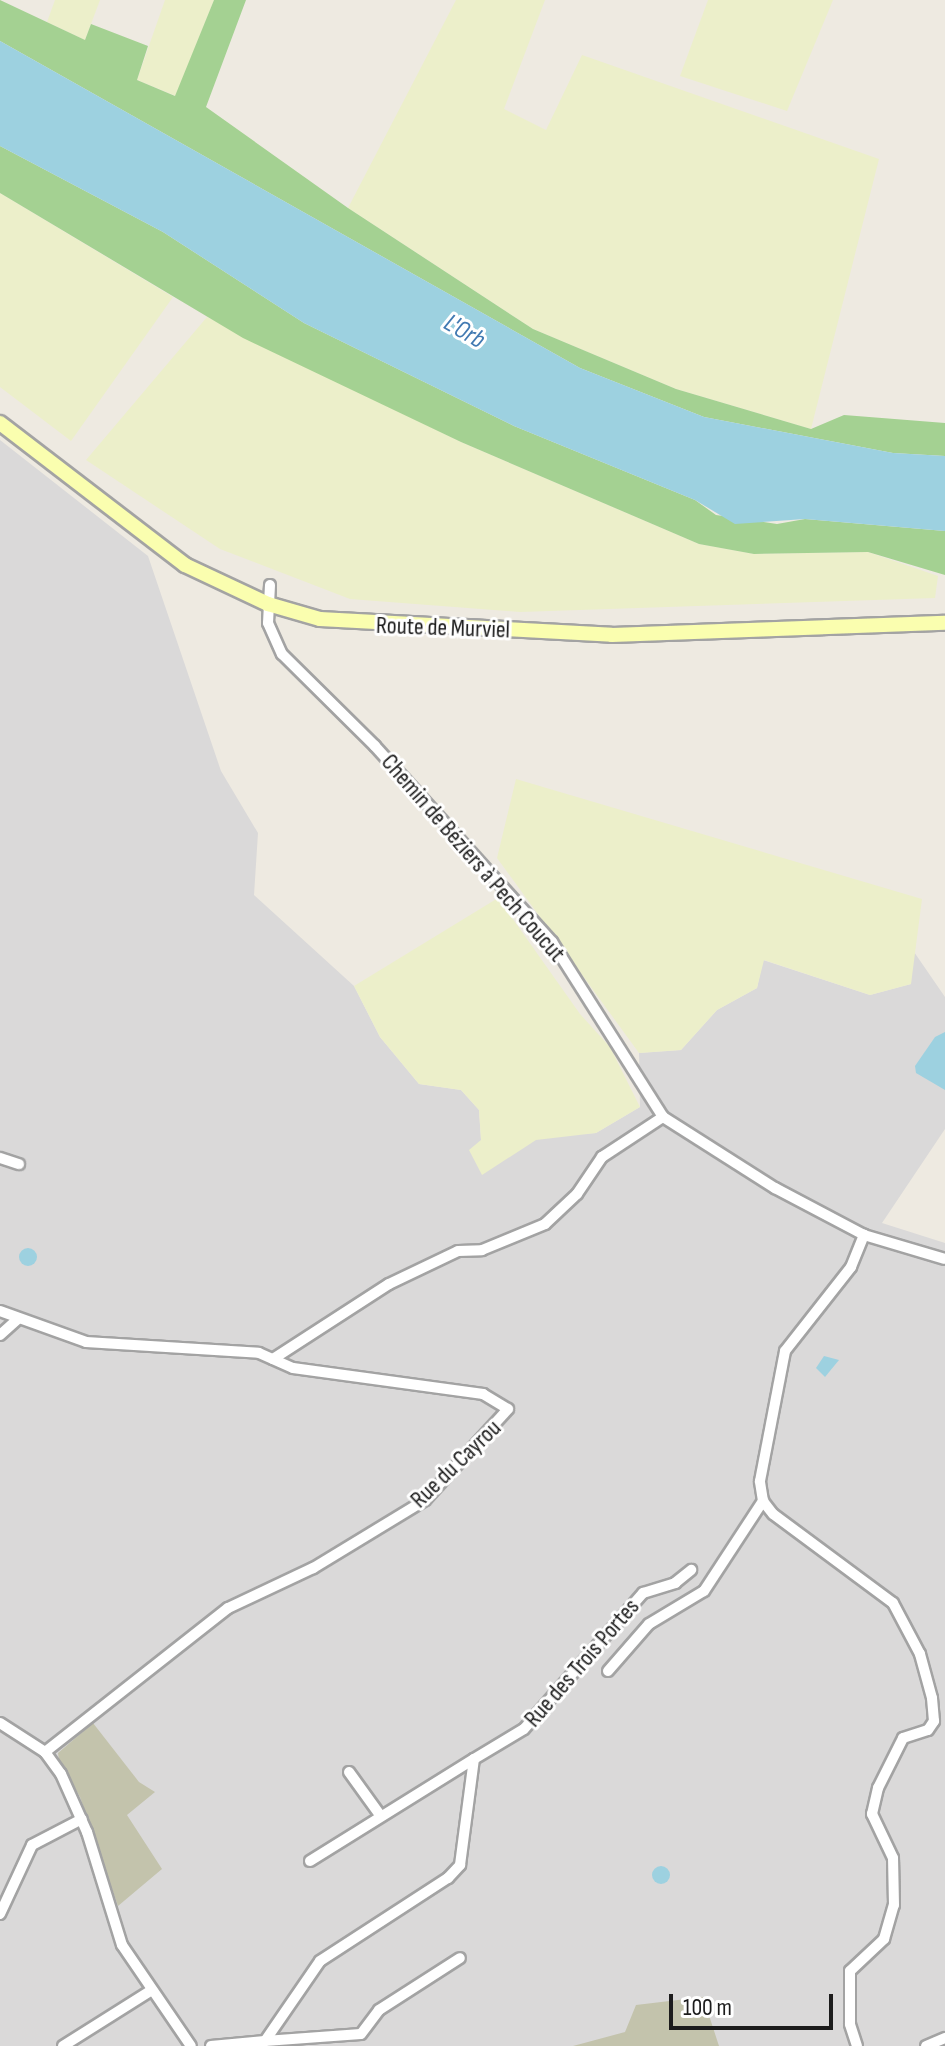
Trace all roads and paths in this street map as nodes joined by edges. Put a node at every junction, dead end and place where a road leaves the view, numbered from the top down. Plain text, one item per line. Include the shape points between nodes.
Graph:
1 (0, 423) edge
2 (270, 585) dead end
3 (268, 604) junction
4 (945, 623) edge
5 (663, 1117) junction
6 (0, 1158) edge
7 (19, 1164) dead end
8 (864, 1235) junction
9 (945, 1259) edge
10 (0, 1311) edge
11 (18, 1319) junction
12 (0, 1335) edge
13 (273, 1359) junction
14 (763, 1501) junction
15 (691, 1570) dead end
16 (608, 1671) dead end
17 (0, 1723) edge
18 (45, 1752) junction
19 (474, 1759) junction
20 (349, 1772) dead end
21 (380, 1815) junction
22 (82, 1819) junction
23 (310, 1861) dead end
24 (0, 1914) edge
25 (460, 1958) dead end
26 (152, 1990) junction
27 (945, 2038) edge
28 (265, 2041) junction
29 (63, 2046) edge
30 (191, 2046) edge
31 (211, 2046) edge
32 (857, 2046) edge
33 (926, 2046) edge

1 - 3 main road, Route de Murviel via 185,565
2 - 3 street, Chemin de Béziers à Pech Coucut
3 - 4 main road, Route de Murviel via 355,624 612,635
3 - 5 street, Chemin de Béziers à Pech Coucut via 272,638 282,654 375,746 552,942
5 - 8 street, Chemin de Béziers à Pech Coucut via 775,1188
5 - 13 street via 602,1157 577,1194 545,1224 482,1250 458,1251 389,1284
6 - 7 street
8 - 9 street, Chemin de Béziers à Pech Coucut
8 - 14 street via 851,1267 785,1351 760,1481
10 - 11 street, Rue du Cayrou
11 - 12 street
11 - 13 street, Rue du Cayrou via 86,1342 183,1346
13 - 18 street, Rue du Cayrou via 293,1368 483,1394 508,1409 425,1500 313,1568 228,1608
14 - 16 street via 704,1591 649,1624
14 - 32 street via 838,1566 878,1588 893,1603 920,1654 932,1698 934,1721 928,1730 903,1738 878,1788 872,1814 893,1858 894,1905 884,1939 850,1971 850,2024
15 - 19 street, Rue des Trois Portes via 675,1583 643,1593 524,1729
17 - 18 street
18 - 22 street
19 - 21 street, Rue des Trois Portes
19 - 28 street via 460,1865 320,1961
20 - 21 street
21 - 23 street, Rue des Trois Portes
22 - 24 street via 32,1845
22 - 26 street via 122,1945
25 - 28 street via 379,2010 361,2034
26 - 29 street
26 - 30 street
27 - 33 street
28 - 31 street

